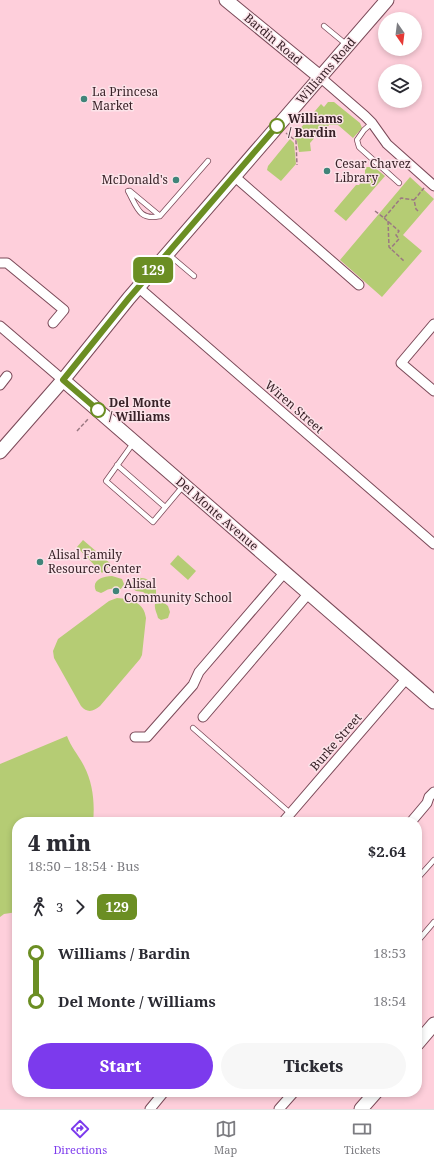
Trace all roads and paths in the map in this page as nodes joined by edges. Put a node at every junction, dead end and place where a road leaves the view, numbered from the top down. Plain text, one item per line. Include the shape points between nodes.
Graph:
1 (226, 0) edge
2 (387, 0) edge
3 (324, 26) dead end
4 (348, 46) junction
5 (320, 77) junction
6 (372, 123) junction
7 (278, 125) junction
8 (208, 161) dead end
9 (298, 164) dead end
10 (234, 176) junction
11 (399, 183) dead end
12 (432, 184) edge
13 (414, 200) junction
14 (375, 211) dead end
15 (418, 211) dead end
16 (160, 216) junction
17 (384, 218) junction
18 (388, 221) junction
19 (390, 249) junction
20 (167, 253) junction
21 (405, 262) dead end
22 (0, 264) edge
23 (194, 276) dead end
24 (359, 285) dead end
25 (138, 288) junction
26 (53, 323) dead end
27 (434, 324) edge
28 (0, 326) edge
29 (7, 376) dead end
30 (63, 380) junction
31 (0, 385) edge
32 (434, 391) edge
33 (89, 417) dead end
34 (77, 431) dead end
35 (135, 440) junction
36 (0, 452) edge
37 (117, 465) junction
38 (184, 485) junction
39 (166, 507) junction
40 (434, 544) edge
41 (285, 572) junction
42 (309, 593) junction
43 (407, 678) junction
44 (434, 702) edge
45 (203, 717) dead end
46 (194, 728) dead end
47 (135, 737) dead end
48 (434, 792) edge
49 (290, 813) junction
50 (287, 817) edge
51 (414, 817) edge
52 (434, 860) edge
53 (422, 873) edge
54 (434, 922) edge
55 (422, 936) edge
56 (434, 1024) edge
57 (422, 1038) edge
58 (160, 1097) edge
59 (290, 1097) edge
60 (372, 1097) edge
61 (150, 1109) edge
62 (280, 1109) edge
63 (361, 1109) edge

1 - 5 street, Bardin Road
2 - 4 street, Williams Road
3 - 4 lane
4 - 5 street, Williams Road
5 - 6 street
5 - 7 street, Williams Road
6 - 11 lane via 357,140 359,147
6 - 12 street via 387,144
7 - 9 path via 296,141
7 - 10 street, Williams Road
8 - 16 lane
10 - 20 street, Williams Road
10 - 24 street
12 - 13 path
13 - 15 path
13 - 17 path via 401,198
14 - 17 path
16 - 16 lane via 144,216 129,191
17 - 18 path
18 - 19 path
18 - 19 path via 399,231 396,235 399,239
19 - 21 path
20 - 23 lane
20 - 25 street, Williams Road
22 - 26 street via 7,263 64,310
25 - 30 street, Williams Road
25 - 40 street, Wiren Street
27 - 32 street via 401,363
28 - 30 street, Del Monte Avenue
29 - 31 street
30 - 35 street, Del Monte Avenue
30 - 36 street, Williams Road
33 - 34 path
35 - 37 lane
35 - 38 street, Del Monte Avenue
37 - 39 lane
37 - 39 lane via 106,481 153,522
38 - 39 lane
38 - 41 street, Del Monte Avenue
41 - 42 street, Del Monte Avenue
41 - 47 street via 147,737
42 - 43 street, Del Monte Avenue
42 - 45 street
43 - 44 street, Del Monte Avenue
43 - 49 street, Burke Street
46 - 49 lane
48 - 51 street
49 - 50 street, Burke Street
52 - 53 lane
54 - 55 lane
56 - 57 street
58 - 61 street
59 - 62 street
60 - 63 street

